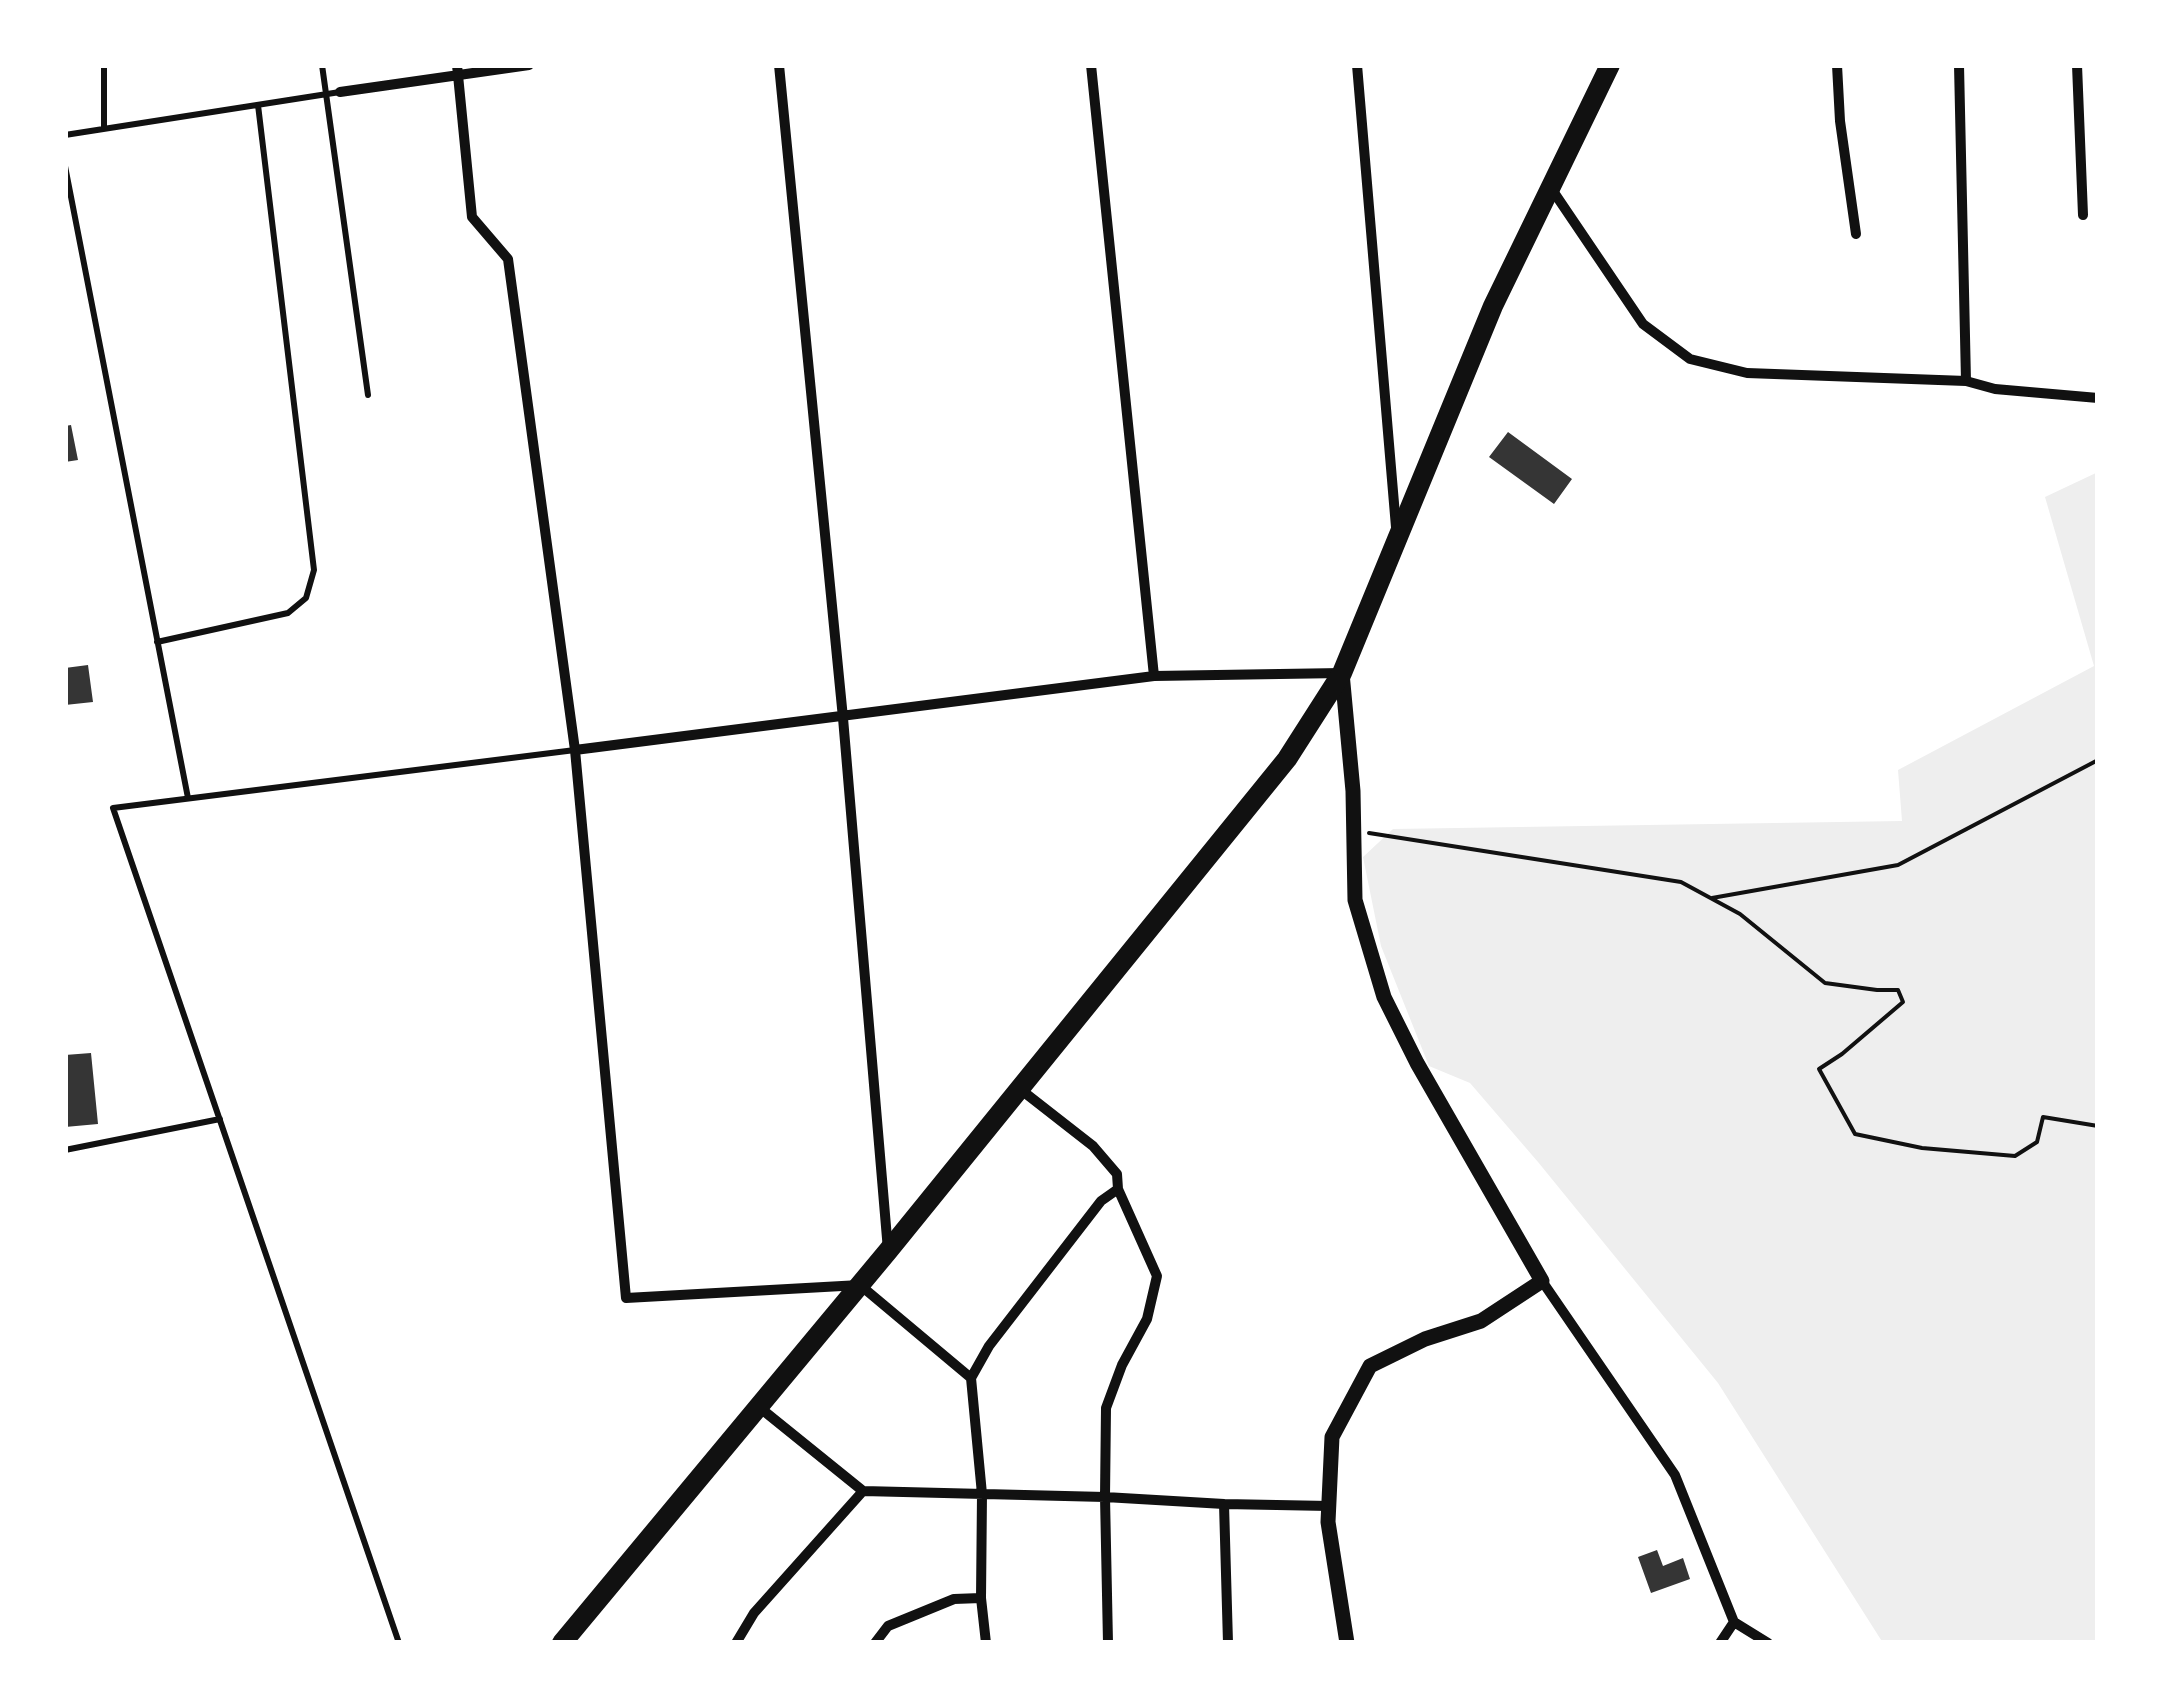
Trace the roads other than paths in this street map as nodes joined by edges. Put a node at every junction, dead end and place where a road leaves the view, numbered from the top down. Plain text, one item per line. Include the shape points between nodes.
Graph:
1 (104, 65) edge
2 (322, 65) edge
3 (529, 65) edge
4 (779, 65) edge
5 (1091, 65) edge
6 (1358, 65) edge
7 (1610, 65) edge
8 (1837, 65) edge
9 (1959, 65) edge
10 (2077, 65) edge
11 (457, 70) edge
12 (340, 92) joint
13 (326, 95) junction
14 (258, 106) junction
15 (104, 129) junction
16 (65, 135) edge
17 (65, 166) edge
18 (1550, 188) junction
19 (2083, 215) dead end
20 (1856, 234) dead end
21 (1966, 381) junction
22 (368, 395) dead end
23 (2098, 398) edge
24 (1397, 538) junction
25 (158, 642) junction
26 (1342, 673) junction
27 (1154, 676) junction
28 (842, 718) junction
29 (575, 750) junction
30 (188, 798) junction
31 (1020, 1089) junction
32 (220, 1119) junction
33 (65, 1150) edge
34 (1118, 1188) junction
35 (888, 1251) junction
36 (1542, 1281) junction
37 (860, 1284) junction
38 (971, 1378) junction
39 (758, 1407) junction
40 (863, 1491) junction
41 (982, 1494) junction
42 (1105, 1497) junction
43 (1224, 1504) junction
44 (1329, 1506) junction
45 (980, 1598) junction
46 (1734, 1622) junction
47 (1765, 1642) edge
48 (399, 1643) edge
49 (562, 1643) edge
50 (736, 1643) edge
51 (875, 1643) edge
52 (986, 1643) edge
53 (1108, 1643) edge
54 (1228, 1643) edge
55 (1346, 1643) edge
56 (1720, 1643) edge

1 - 15 lane
2 - 13 lane
3 - 11 street
4 - 28 street
5 - 27 street
6 - 24 street
7 - 18 main road
8 - 20 street
9 - 21 street
10 - 19 street
11 - 12 street
11 - 29 street via 472,218 508,259
12 - 13 lane
13 - 14 lane
13 - 22 lane
14 - 15 lane
14 - 25 lane via 314,570 306,598 288,613
15 - 16 lane
17 - 25 lane
18 - 21 street via 1643,324 1690,360 1748,373
18 - 24 main road via 1492,306
21 - 23 street
24 - 26 main road
25 - 30 lane
26 - 27 street
26 - 31 main road via 1287,759
26 - 36 street via 1354,791 1355,900 1384,997
27 - 28 street
28 - 29 street
28 - 35 street
29 - 30 lane
29 - 37 street via 626,1298
30 - 32 lane via 113,808
31 - 34 street via 1093,1146 1117,1174
31 - 35 main road
32 - 33 lane
32 - 48 lane
34 - 38 street via 1000,1331
34 - 42 street via 1158,1276 1147,1319 1106,1408
35 - 37 main road
36 - 44 street via 1481,1321 1370,1366 1332,1437
36 - 46 street via 1675,1475
37 - 38 street
37 - 39 main road
38 - 41 street
39 - 40 street
39 - 49 main road
40 - 41 street
40 - 50 street via 754,1613
41 - 42 street
41 - 45 street
42 - 43 street
42 - 53 street
43 - 44 street
43 - 54 street
44 - 55 street
45 - 51 street via 954,1599 888,1626
45 - 52 street
46 - 47 street
46 - 56 street

